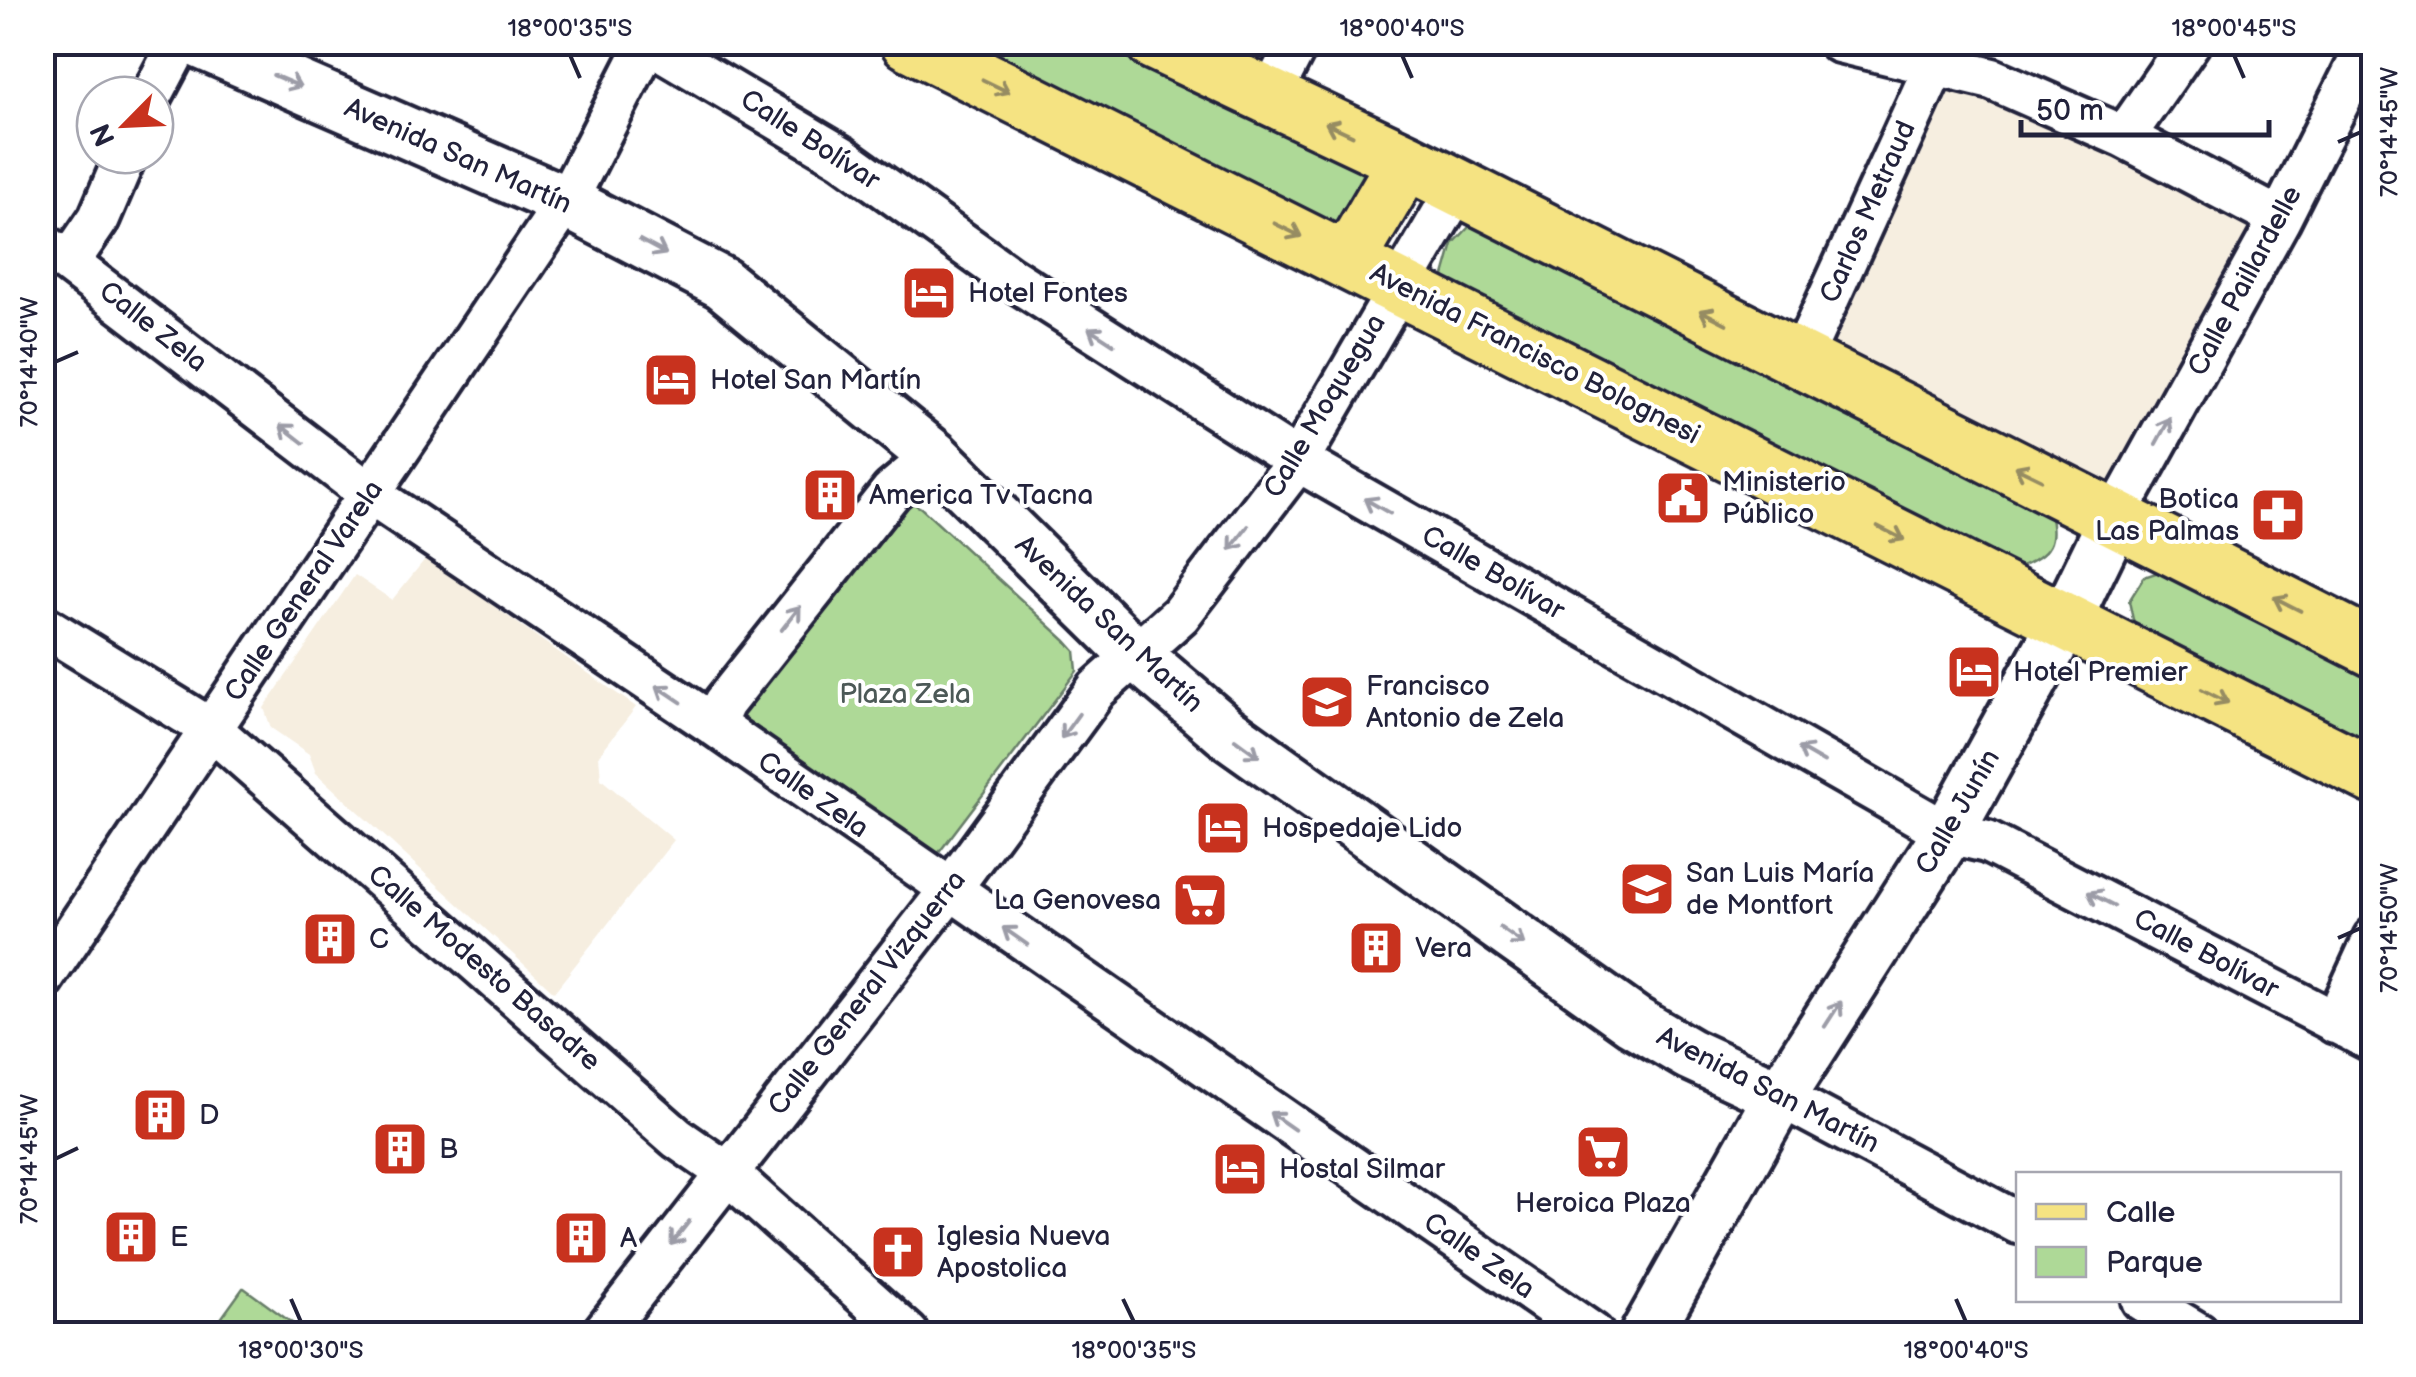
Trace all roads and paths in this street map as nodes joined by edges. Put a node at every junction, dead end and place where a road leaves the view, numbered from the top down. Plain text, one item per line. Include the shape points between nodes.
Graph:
1 (180, 42) edge
2 (198, 42) edge
3 (648, 42) edge
4 (909, 42) edge
5 (1154, 42) edge
6 (1298, 42) edge
7 (1838, 42) edge
8 (2190, 42) edge
9 (2369, 42) edge
10 (1936, 64) junction
11 (163, 75) edge
12 (1270, 96) junction
13 (2124, 137) junction
14 (1406, 161) junction
15 (117, 175) edge
16 (1457, 189) junction
17 (566, 202) junction
18 (2280, 219) junction
19 (56, 252) edge
20 (1348, 260) junction
21 (1397, 286) junction
22 (1800, 361) junction
23 (934, 456) junction
24 (1298, 461) junction
25 (370, 494) junction
26 (2116, 516) junction
27 (2065, 621) junction
28 (42, 625) edge
29 (2374, 649) edge
30 (1135, 654) junction
31 (714, 725) junction
32 (211, 729) junction
33 (2374, 776) edge
34 (1948, 833) junction
35 (949, 891) junction
36 (2374, 938) edge
37 (42, 980) edge
38 (2335, 1023) junction
39 (2374, 1042) edge
40 (1780, 1096) junction
41 (726, 1172) junction
42 (2016, 1221) edge
43 (2145, 1302) edge
44 (602, 1334) edge
45 (908, 1334) edge
46 (1593, 1334) edge
47 (1646, 1334) edge
48 (2200, 1334) edge

1 - 11 street
2 -> 17 street, Avenida San Martín
3 - 17 street, Calle General Varela
24 -> 3 street, Calle Bolívar via 1008,276 842,157
4 -> 20 main road, Avenida Francisco Bolognesi
5 - 12 main road
6 - 12 street
7 - 10 street
8 - 13 street
9 - 18 street, Calle Paillardelle
10 - 13 street via 1992,79
10 - 22 street, Carlos Metraud
14 -> 12 main road
13 - 18 street
14 - 16 main road
14 - 20 main road
15 - 19 street via 99,218
16 - 21 street, Calle Moquegua
22 -> 16 main road
17 -> 23 street, Avenida San Martín via 722,283
17 - 25 street, Calle General Varela
26 -> 18 street, Calle Paillardelle
25 -> 19 street, Calle Zela
20 - 21 main road, Avenida Francisco Bolognesi
21 - 24 street, Calle Moquegua
21 -> 27 main road, Avenida Francisco Bolognesi
26 -> 22 main road
23 - 30 street, Avenida San Martín
31 -> 23 street via 724,703 892,490
24 -> 30 street, Calle Moquegua via 1180,615
34 -> 24 street, Calle Bolívar
31 -> 25 street, Calle Zela
25 - 32 street, Calle General Varela
26 - 27 street, Calle Junín
29 -> 26 main road
27 -> 33 main road, Avenida Francisco Bolognesi
27 - 34 street, Calle Junín
28 - 32 street, Calle Modesto Basadre
30 -> 35 street, Calle General Vizquerra via 1097,688
30 -> 40 street, Avenida San Martín via 1241,743 1632,1021
31 - 35 street, Calle Zela
32 - 37 street, Calle General Varela
32 - 41 street, Calle Modesto Basadre via 677,1138
38 -> 34 street, Calle Bolívar via 1987,842
40 -> 34 street, Calle Junín
35 - 41 street, Calle General Vizquerra
46 -> 35 street, Calle Zela
36 - 38 street
38 - 39 street, Calle Bolívar
40 - 42 street, Avenida San Martín
40 - 47 street, Calle Junín
41 -> 44 street, Calle General Vizquerra
41 - 45 street, Calle Modesto Basadre
43 - 48 street

